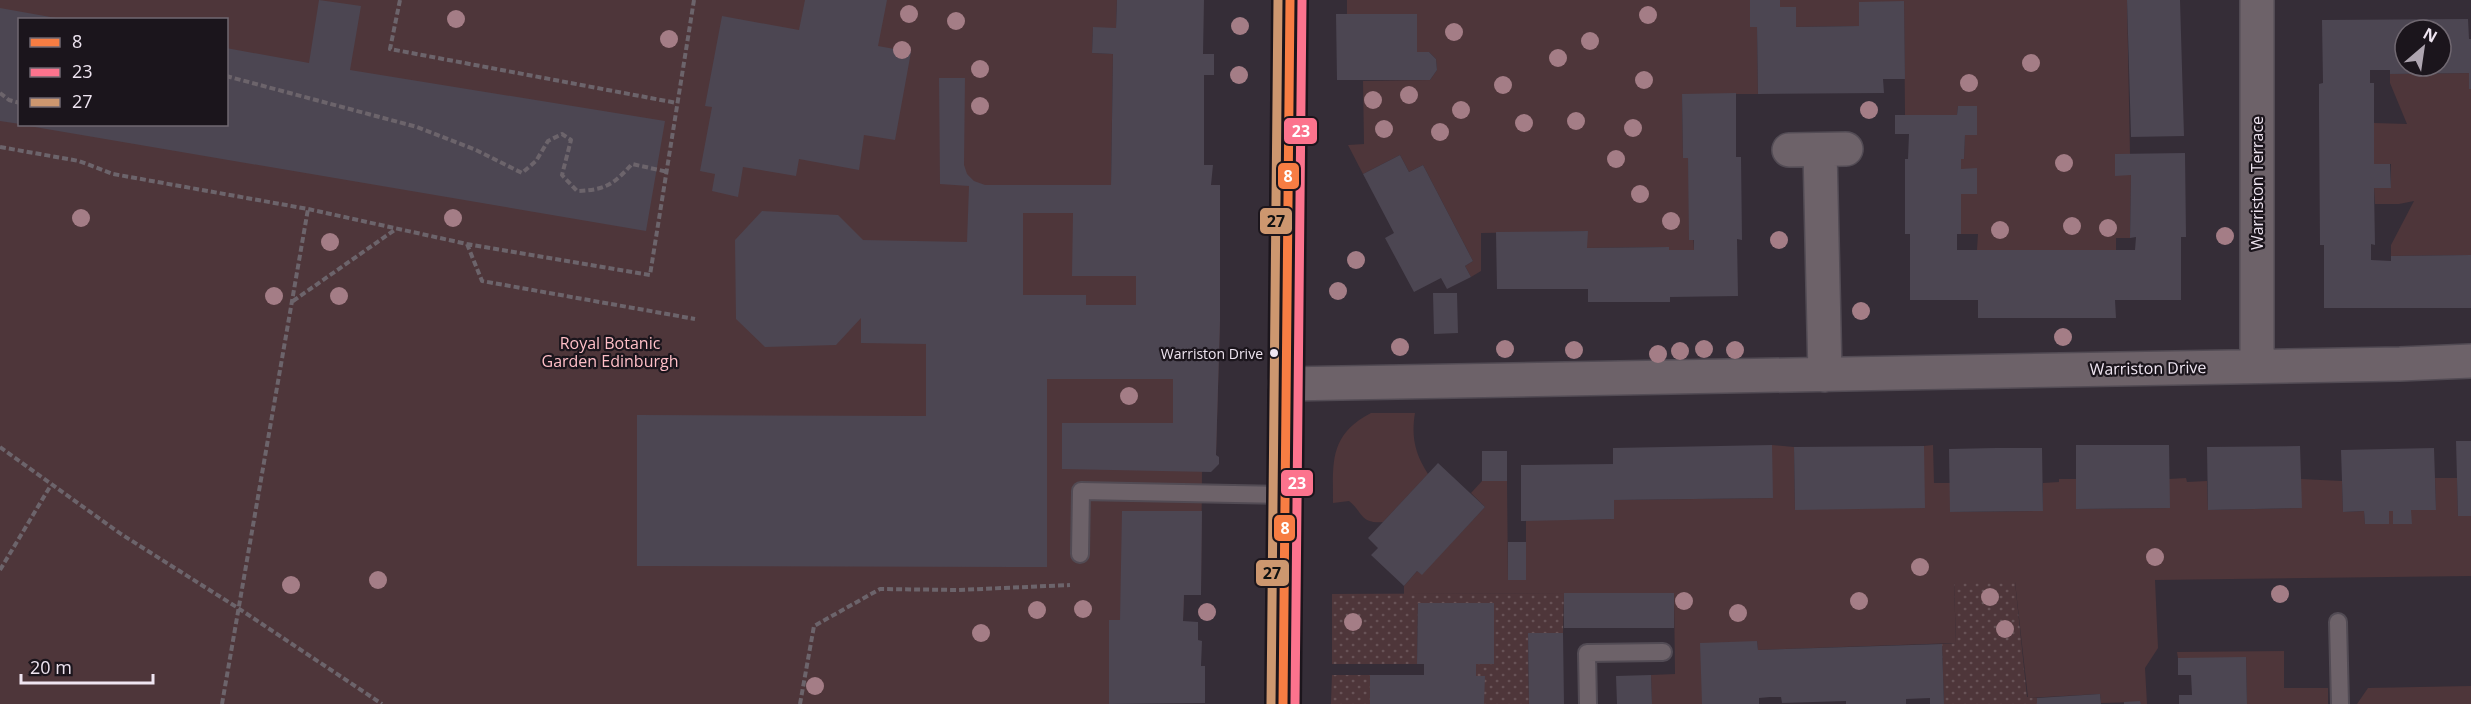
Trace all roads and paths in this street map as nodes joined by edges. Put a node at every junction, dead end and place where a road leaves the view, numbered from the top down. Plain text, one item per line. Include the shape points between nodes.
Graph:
1 (400, 0) edge
2 (694, 0) edge
3 (1290, 0) edge
4 (2257, 0) edge
5 (228, 77) edge
6 (0, 93) edge
7 (18, 102) edge
8 (677, 103) junction
9 (0, 147) edge
10 (1819, 150) dead end
11 (668, 172) junction
12 (308, 209) junction
13 (397, 228) junction
14 (467, 244) junction
15 (292, 301) junction
16 (695, 319) dead end
17 (2471, 361) edge
18 (2257, 366) junction
19 (1825, 375) junction
20 (1285, 384) junction
21 (0, 447) edge
22 (51, 485) junction
23 (1284, 495) junction
24 (1080, 554) joint
25 (0, 570) edge
26 (238, 608) junction
27 (2338, 622) dead end
28 (1663, 652) dead end
29 (222, 704) edge
30 (382, 704) edge
31 (800, 704) edge
32 (1283, 704) edge
33 (1588, 704) edge
34 (2340, 704) edge

1 - 8 path via 390,49
2 - 8 path
3 - 20 main road
4 - 18 street, Warriston Terrace
5 - 11 path via 417,127 522,173 536,161 548,141 562,134 571,140 562,175 577,191 600,190 632,164
6 - 7 path
8 - 11 path
9 - 12 path via 79,160 113,174
10 - 19 street
11 - 14 path via 650,275
12 - 13 path
12 - 15 path
13 - 14 path
13 - 15 path
14 - 16 path via 482,280
15 - 26 path
17 - 18 street, Warriston Drive
18 - 19 street, Warriston Drive
19 - 20 street, Warriston Drive
20 - 23 main road
21 - 22 path
22 - 25 path
22 - 26 path
23 - 24 lane via 1081,491
23 - 32 main road
24 - 31 path via 1081,585 880,589 814,626
26 - 29 path
26 - 30 path
27 - 34 lane
28 - 33 lane via 1587,653

